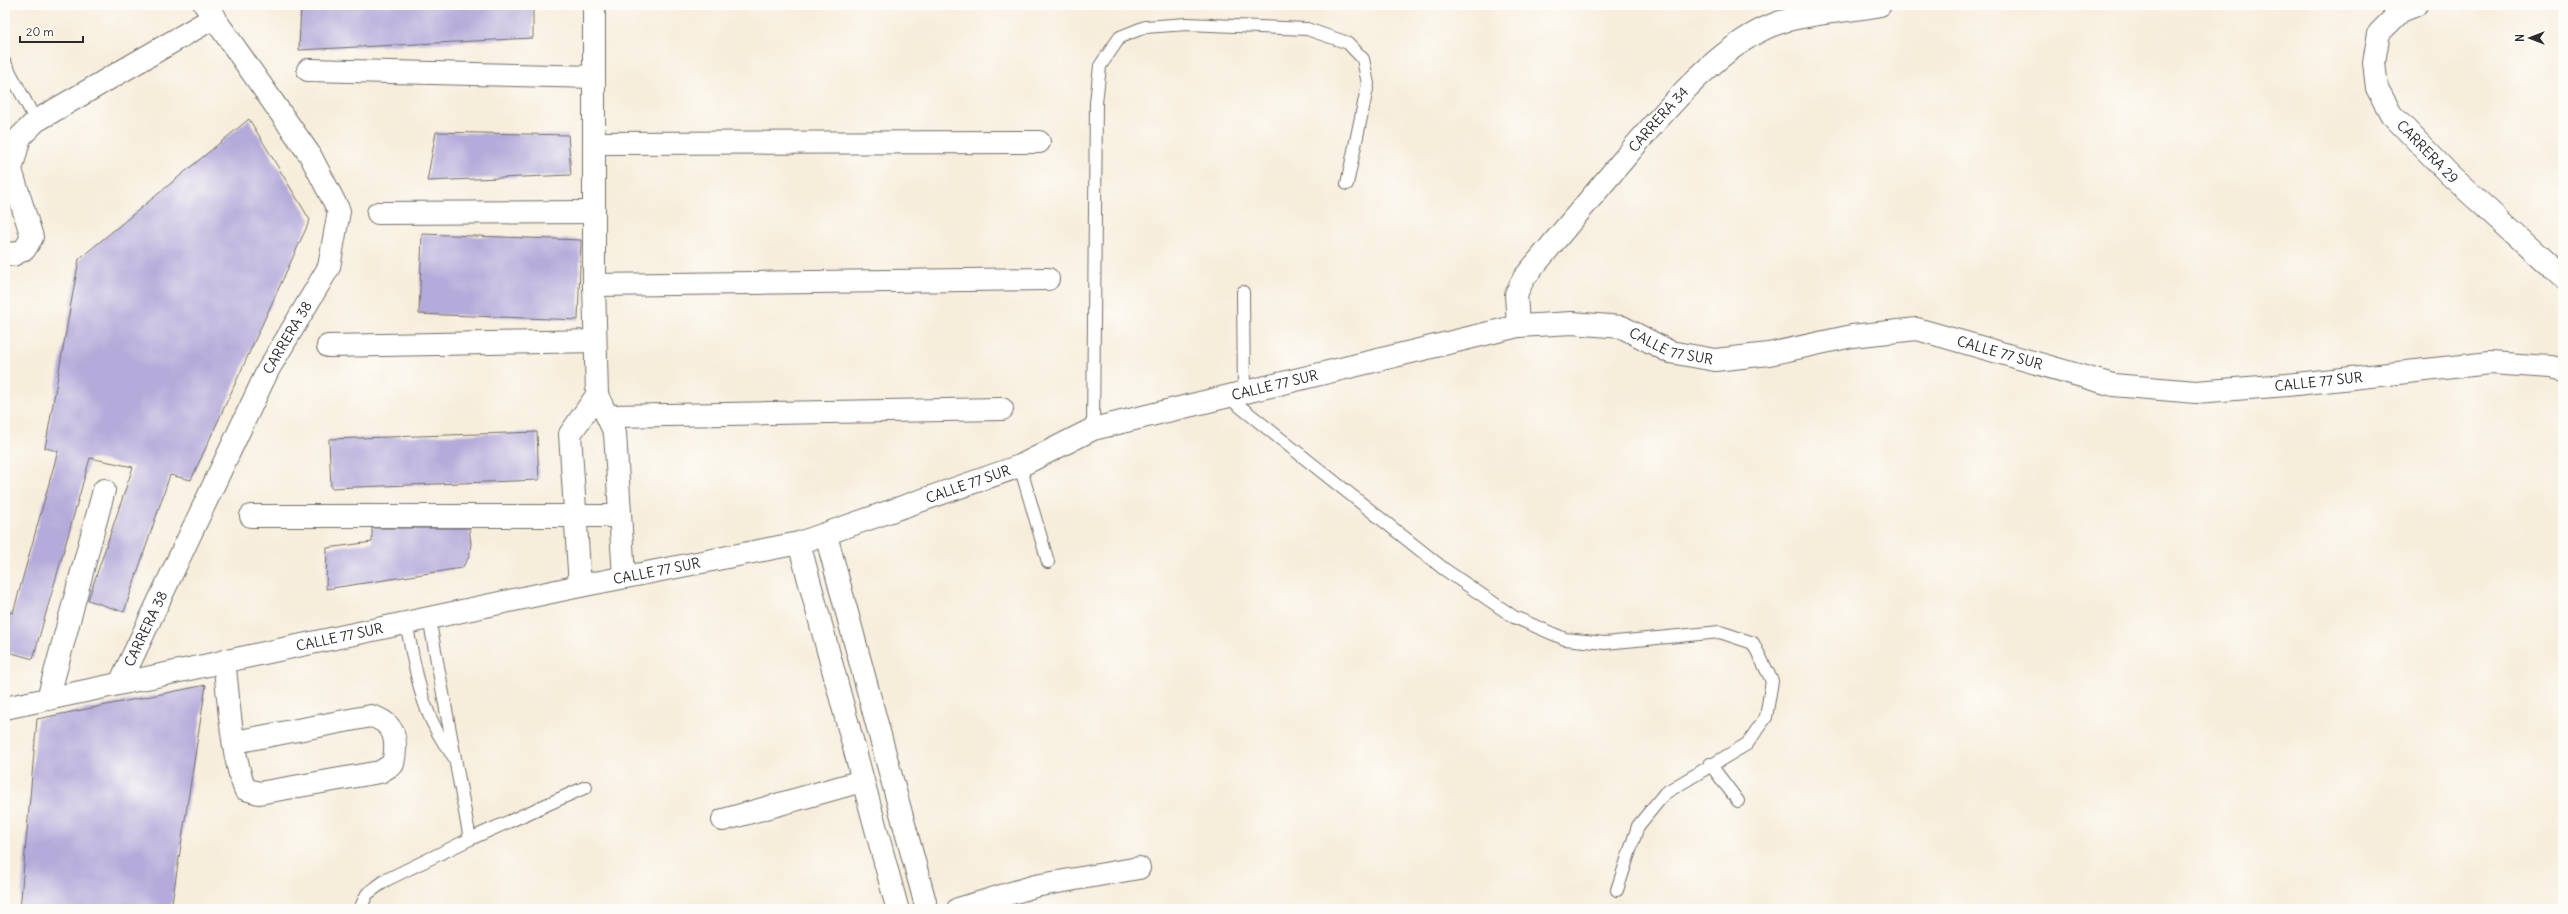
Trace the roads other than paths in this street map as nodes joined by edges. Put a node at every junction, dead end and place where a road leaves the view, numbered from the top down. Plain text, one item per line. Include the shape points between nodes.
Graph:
1 (594, 5) edge
2 (1880, 5) edge
3 (2416, 5) edge
4 (210, 11) edge
5 (5, 63) edge
6 (308, 70) dead end
7 (594, 77) junction
8 (36, 120) junction
9 (1039, 142) dead end
10 (595, 143) junction
11 (1347, 184) dead end
12 (594, 212) junction
13 (378, 213) dead end
14 (5, 252) edge
15 (1048, 278) dead end
16 (2563, 278) edge
17 (594, 284) junction
18 (1243, 292) dead end
19 (1518, 326) junction
20 (595, 341) junction
21 (328, 346) dead end
22 (2563, 370) edge
23 (597, 395) junction
24 (1236, 395) junction
25 (1002, 409) dead end
26 (609, 416) junction
27 (1093, 429) junction
28 (1020, 466) junction
29 (104, 490) dead end
30 (251, 516) dead end
31 (575, 516) junction
32 (620, 516) junction
33 (826, 535) junction
34 (799, 543) junction
35 (1048, 562) dead end
36 (624, 577) junction
37 (580, 586) junction
38 (429, 618) junction
39 (406, 623) junction
40 (224, 661) junction
41 (120, 683) junction
42 (48, 699) junction
43 (5, 708) edge
44 (235, 742) junction
45 (455, 758) junction
46 (1710, 764) junction
47 (862, 781) junction
48 (586, 787) dead end
49 (1738, 801) dead end
50 (723, 820) dead end
51 (470, 839) junction
52 (1139, 868) dead end
53 (1617, 890) dead end
54 (929, 906) edge
55 (896, 908) edge
56 (360, 909) edge
57 (958, 909) edge

1 - 7 street
2 - 19 street, CARRERA 34 via 1779,23 1750,36 1726,53 1647,132 1524,278 1516,294
3 - 16 street, CARRERA 29 via 2401,11 2379,33 2374,62 2377,88 2391,114 2450,175
4 - 8 street
4 - 41 street, CARRERA 38 via 310,155 338,211 329,267 268,370
5 - 8 lane
6 - 7 street
7 - 10 street
8 - 14 street via 20,137 11,170 32,237 25,249 13,255
9 - 10 street
10 - 12 street
11 - 27 lane via 1368,84 1362,59 1348,43 1307,29 1188,24 1145,27 1120,37 1100,66 1096,103
12 - 13 street
12 - 17 street
15 - 17 street
17 - 20 street
18 - 24 lane
19 - 22 street, CALLE 77 SUR via 1572,323 1622,327 1670,352 1715,360 1769,354 1852,336 1917,329 2113,385 2196,392 2490,363
19 - 24 street, CALLE 77 SUR
20 - 21 street
20 - 23 street
23 - 26 street
23 - 31 street via 570,434
24 - 27 street, CALLE 77 SUR
24 - 46 lane via 1444,569 1514,617 1565,640 1605,643 1720,632 1753,643 1772,681 1766,717 1747,744
25 - 26 street
26 - 32 street via 615,433
27 - 28 street, CALLE 77 SUR
28 - 33 street, CALLE 77 SUR
28 - 35 lane
29 - 42 street
30 - 31 street
31 - 32 street
31 - 37 street
32 - 36 street
33 - 34 street, CALLE 77 SUR
33 - 54 street
34 - 36 street, CALLE 77 SUR
34 - 47 street
36 - 37 street, CALLE 77 SUR
37 - 38 street, CALLE 77 SUR
38 - 39 street, CALLE 77 SUR
38 - 45 lane
39 - 40 street, CALLE 77 SUR
39 - 45 lane via 430,722
40 - 41 street, CALLE 77 SUR
40 - 44 street
41 - 42 street, CALLE 77 SUR
42 - 43 street, CALLE 77 SUR
44 - 44 street via 240,776 245,789 258,793 380,772 393,764 396,749 392,731 384,720 371,716
45 - 51 lane
46 - 49 lane
46 - 53 lane via 1664,793 1638,826
47 - 50 street
47 - 55 street
48 - 51 lane
51 - 56 lane via 386,880 367,894
52 - 57 street via 1035,886
54 - 55 street via 916,899 905,901

